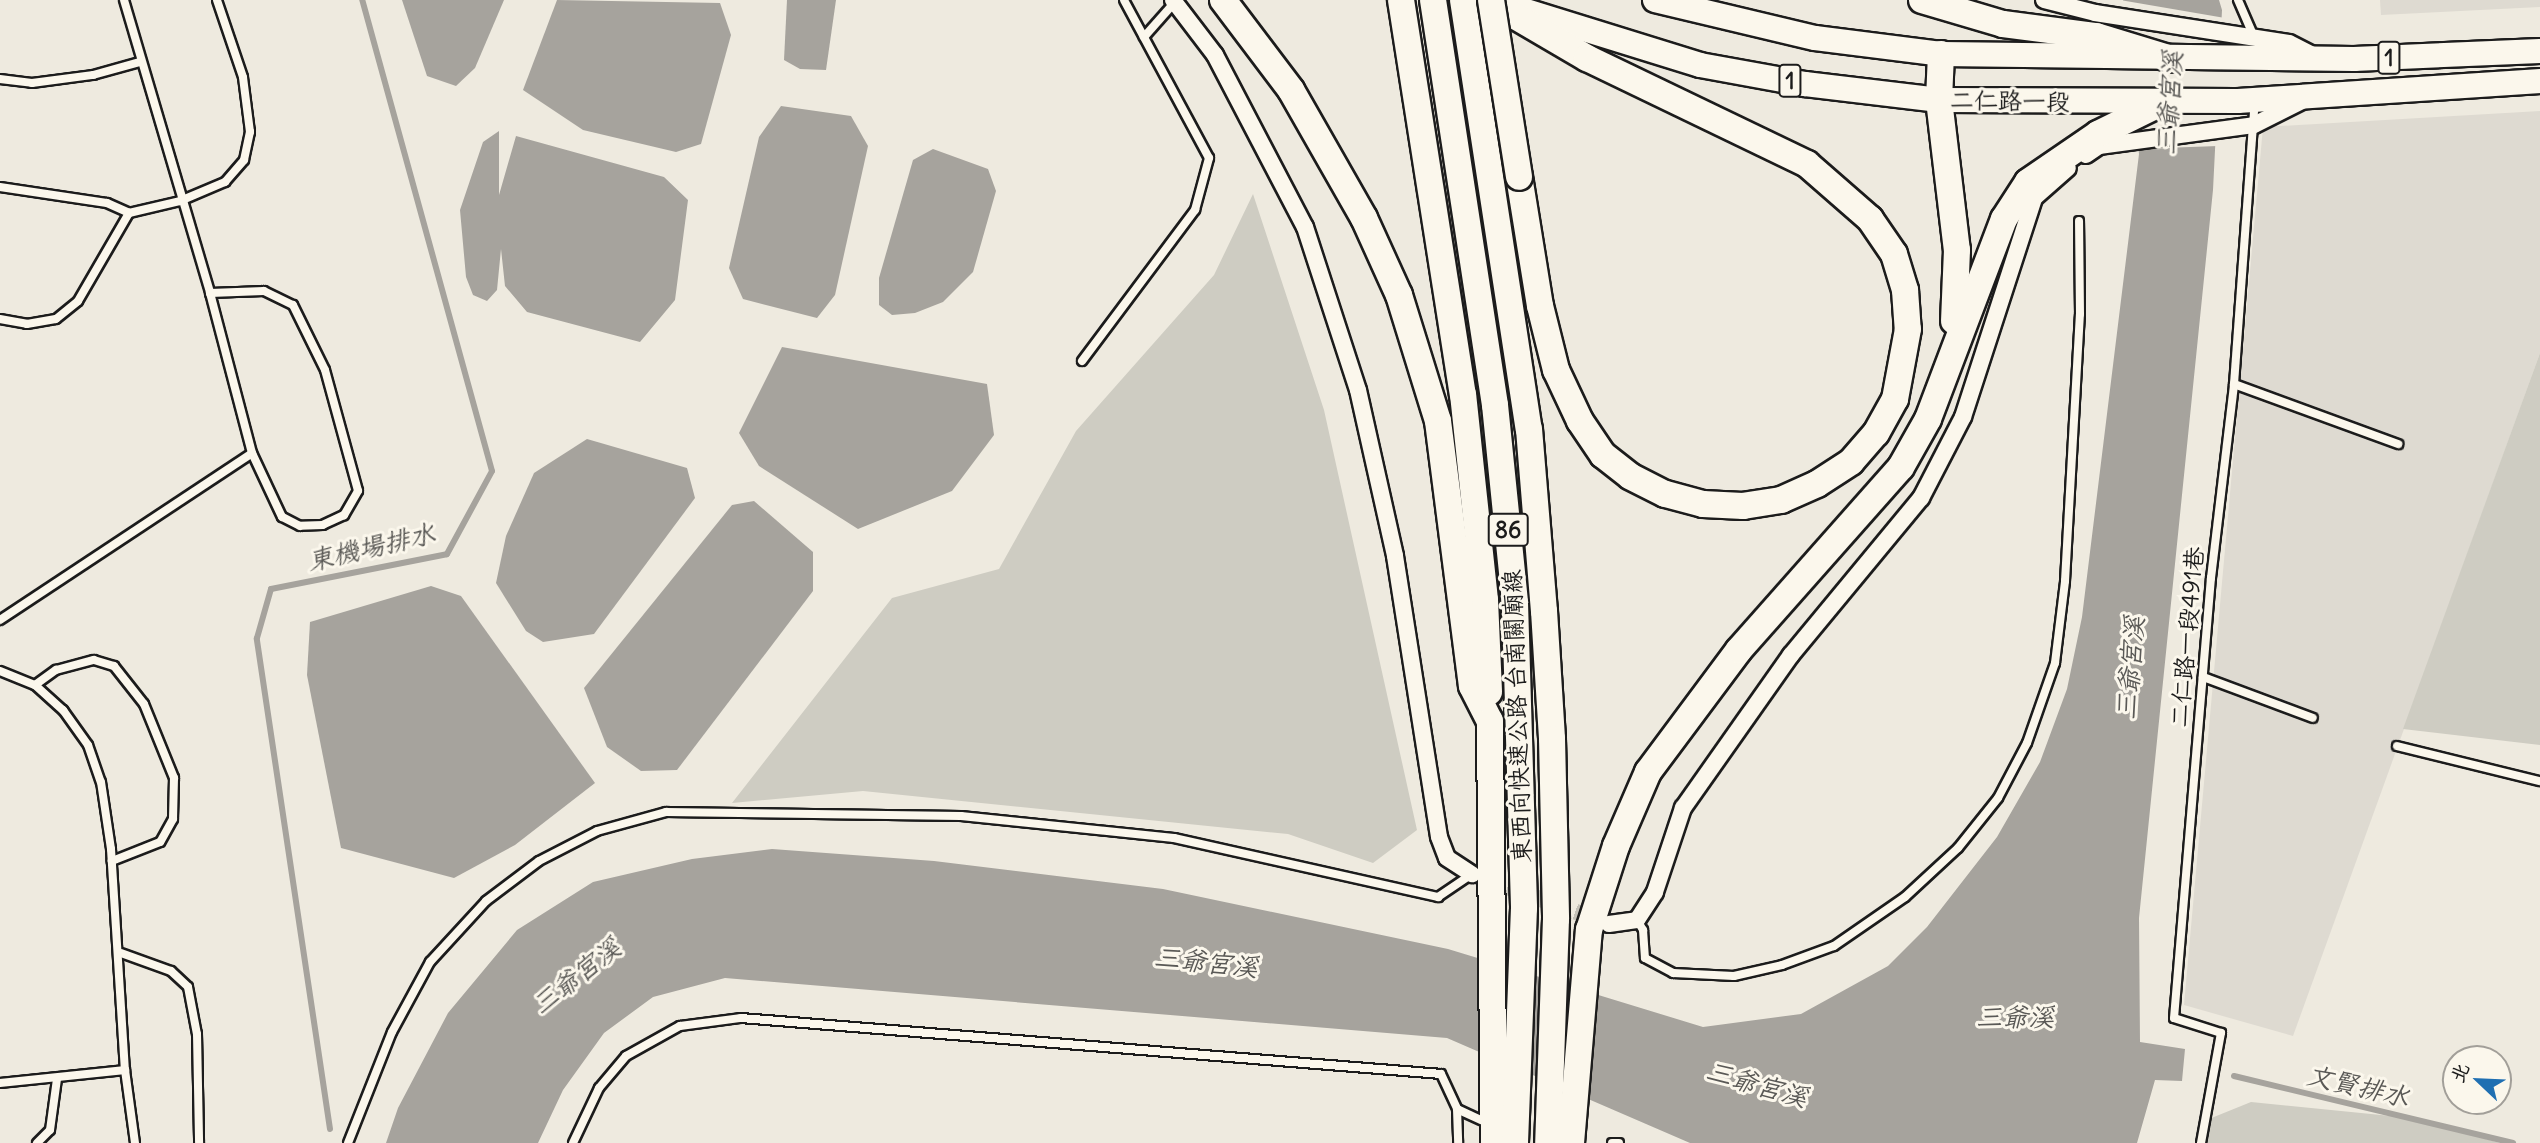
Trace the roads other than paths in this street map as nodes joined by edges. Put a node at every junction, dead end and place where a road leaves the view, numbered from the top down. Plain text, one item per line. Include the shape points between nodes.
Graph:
1 (124, 0) edge
2 (217, 0) edge
3 (1124, 0) edge
4 (1223, 0) edge
5 (1401, 0) edge
6 (1433, 0) edge
7 (1464, 0) edge
8 (1490, 0) edge
9 (1655, 0) edge
10 (1922, 0) edge
11 (2044, 0) edge
12 (2238, 0) edge
13 (1174, 1) edge
14 (2097, 25) edge
15 (1144, 37) junction
16 (2256, 40) junction
17 (2237, 49) junction
18 (2540, 51) edge
19 (1941, 54) junction
20 (2171, 59) joint
21 (2318, 59) junction
22 (140, 62) junction
23 (0, 79) edge
24 (2540, 82) edge
25 (2311, 96) junction
26 (1938, 100) junction
27 (2167, 100) junction
28 (2246, 100) junction
29 (2246, 126) junction
30 (2098, 140) junction
31 (0, 187) edge
32 (180, 201) junction
33 (130, 213) junction
34 (2079, 221) dead end
35 (210, 293) junction
36 (0, 319) edge
37 (1949, 361) junction
38 (1082, 362) dead end
39 (2234, 384) junction
40 (2398, 444) dead end
41 (251, 453) junction
42 (0, 620) edge
43 (0, 671) edge
44 (2203, 677) junction
45 (34, 685) junction
46 (2313, 718) dead end
47 (1490, 721) junction
48 (2397, 746) dead end
49 (2540, 781) edge
50 (112, 861) junction
51 (1472, 874) joint
52 (1637, 919) junction
53 (1599, 927) junction
54 (121, 953) junction
55 (125, 1070) junction
56 (57, 1079) junction
57 (0, 1083) edge
58 (1457, 1109) junction
59 (1498, 1115) junction
60 (1560, 1137) edge
61 (37, 1143) edge
62 (135, 1143) edge
63 (200, 1143) edge
64 (348, 1143) edge
65 (573, 1143) edge
66 (1458, 1143) edge
67 (1494, 1143) edge
68 (1515, 1143) edge
69 (1612, 1143) edge
70 (1619, 1143) edge
71 (2201, 1143) edge

1 - 22 lane
2 - 32 lane via 243,78 250,132 244,160 225,182
3 - 15 lane
4 - 47 highway via 1255,38 1332,156 1399,295 1438,421 1472,686
5 - 47 highway via 1427,144 1478,527
6 - 59 highway, 東西向快速公路 台南關廟線 / 86 via 1495,405 1515,603 1524,908
7 - 60 highway, 東西向快速公路 台南關廟線 / 86 via 1529,429 1552,726
8 - 8 highway, bridge via 1540,306 1556,370 1580,421 1603,455 1665,494 1703,504 1743,506 1781,500 1851,462 1876,433 1895,399 1908,329 1905,290 1894,254 1871,219 1807,164 1587,58
8 - 26 main road, 二仁路一段 / 1 via 1700,65 1805,84
9 - 19 main road, 二仁路一段 / 1 via 1815,37
10 - 14 highway via 2003,24
11 - 14 street
12 - 16 lane
13 - 15 lane
13 - 51 street via 1215,55 1305,227 1358,390 1395,555 1439,837 1447,858
14 - 17 street
14 - 19 main road, 二仁路一段 / 1
14 - 20 highway
15 - 38 lane via 1209,158 1195,210
16 - 17 street
16 - 21 street via 2289,43
17 - 20 main road, 1
17 - 21 main road, 1
18 - 21 main road, 1
19 - 26 highway
22 - 23 lane via 93,75 32,83
22 - 32 lane
24 - 25 main road, 二仁路一段 / 1
25 - 28 main road, 二仁路一段 / 1
25 - 29 street
26 - 27 main road, 二仁路一段 / 1
26 - 37 highway via 1957,250
27 - 28 main road, 二仁路一段 / 1
27 - 30 highway
28 - 29 lane, 二仁路一段491巷
29 - 30 street
29 - 39 lane, 二仁路一段491巷
30 - 37 highway via 2038,175 2022,191 1999,230
30 - 52 street via 2034,198 1964,417 1920,498 1791,655 1684,808 1655,892
31 - 33 lane via 107,203
32 - 33 lane
32 - 35 lane
33 - 36 lane via 78,301 56,319 27,324
34 - 52 lane via 2080,314 2065,581 2055,663 2027,743 1998,798 1958,848 1905,897 1834,946 1782,965 1734,976 1673,973 1645,958 1643,930
35 - 41 lane
35 - 41 lane via 264,291 293,305 325,370 358,491 344,515 323,525 300,526 282,517
37 - 53 highway via 1927,419 1901,467 1739,650 1648,772 1616,845
39 - 40 lane
39 - 44 lane, 二仁路一段491巷
41 - 42 lane
43 - 45 lane
44 - 46 lane
44 - 71 lane, 二仁路一段491巷 via 2174,1018 2221,1033
45 - 50 lane via 63,710 88,745 101,782
45 - 50 lane via 56,670 94,660 114,666 144,704 174,778 173,819 160,842
47 - 59 highway
48 - 49 lane
50 - 54 lane
51 - 64 lane via 1438,897 1174,838 961,816 666,811 597,831 539,861 486,901 430,962 392,1032
52 - 53 street
53 - 60 highway
54 - 55 lane
54 - 63 lane via 172,971 188,987 197,1034
55 - 56 lane
55 - 62 lane
56 - 57 lane
56 - 61 lane via 50,1130
58 - 59 lane
58 - 65 lane via 1441,1074 741,1018 680,1026 626,1056 599,1088
58 - 66 lane
59 - 67 highway
59 - 68 highway, 東西向快速公路 台南關廟線 / 86
69 - 70 lane

